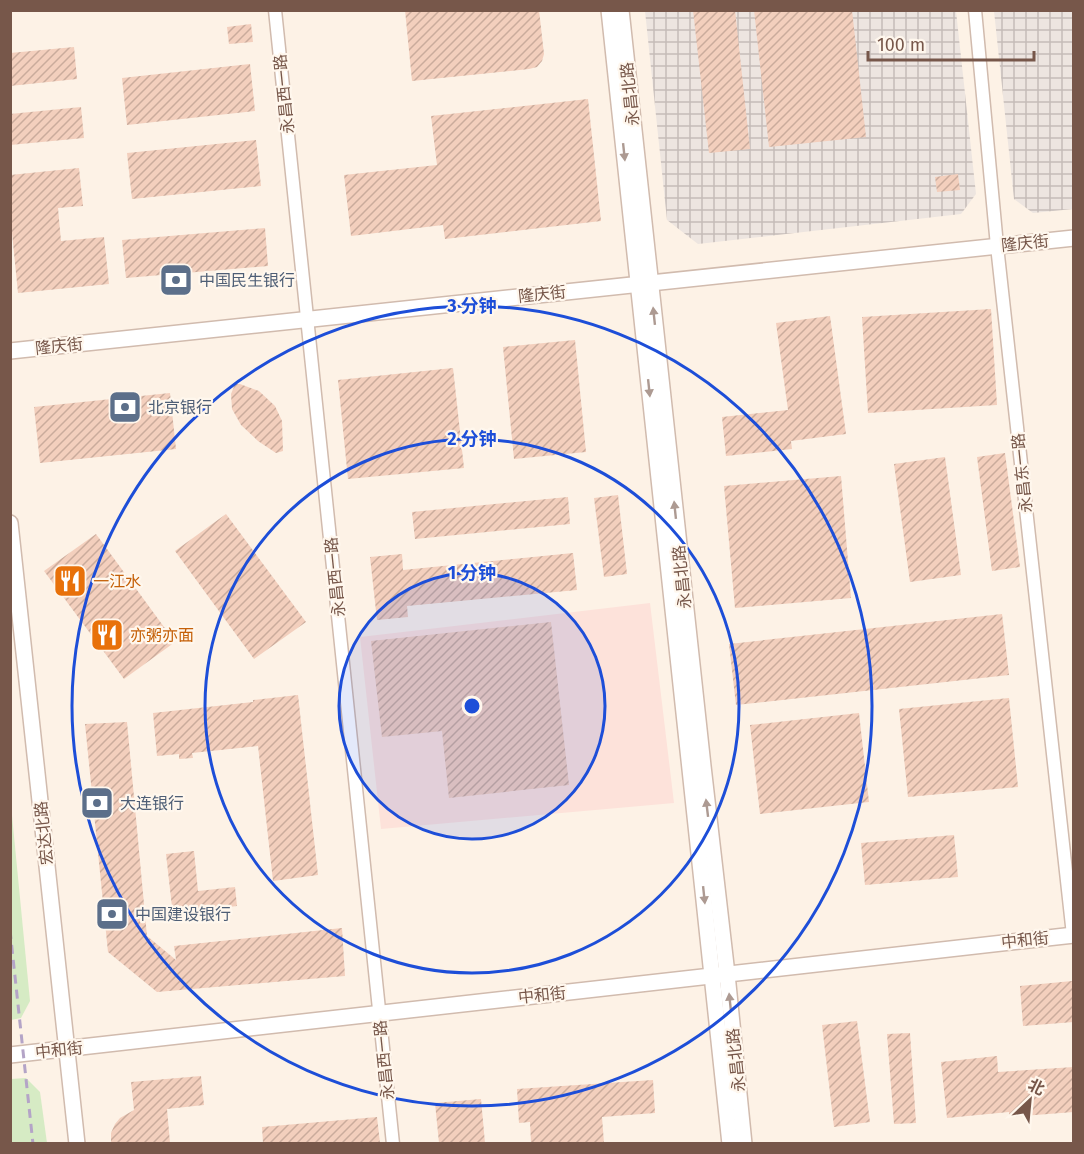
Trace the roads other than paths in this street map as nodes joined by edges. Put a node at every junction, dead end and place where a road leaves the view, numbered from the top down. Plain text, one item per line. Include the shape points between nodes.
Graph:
1 (275, 10) edge
2 (609, 10) edge
3 (621, 10) edge
4 (975, 10) edge
5 (1074, 238) edge
6 (997, 246) junction
7 (644, 283) junction
8 (309, 319) junction
9 (10, 351) edge
10 (10, 523) edge
11 (1073, 935) edge
12 (720, 974) junction
13 (378, 1012) junction
14 (68, 1050) junction
15 (10, 1055) edge
16 (77, 1143) edge
17 (393, 1143) edge
18 (730, 1143) edge
19 (744, 1143) edge

1 - 8 street, 永昌西一路
2 -> 7 street, 永昌北路
3 - 7 street, 永昌北路
4 - 6 street, 永昌东一路
5 - 6 street, 隆庆街
6 - 7 street, 隆庆街
6 - 11 street, 永昌东一路
7 - 8 street, 隆庆街
7 - 12 street, 永昌北路
8 - 9 street, 隆庆街
8 - 13 street, 永昌西一路
10 - 14 street, 宏达北路
11 - 12 street, 中和街
12 - 13 street, 中和街
12 - 18 street, 永昌北路
19 -> 12 street, 永昌北路
13 - 14 street, 中和街
13 - 17 street, 永昌西一路
14 - 15 street, 中和街
14 - 16 street, 宏达北路

